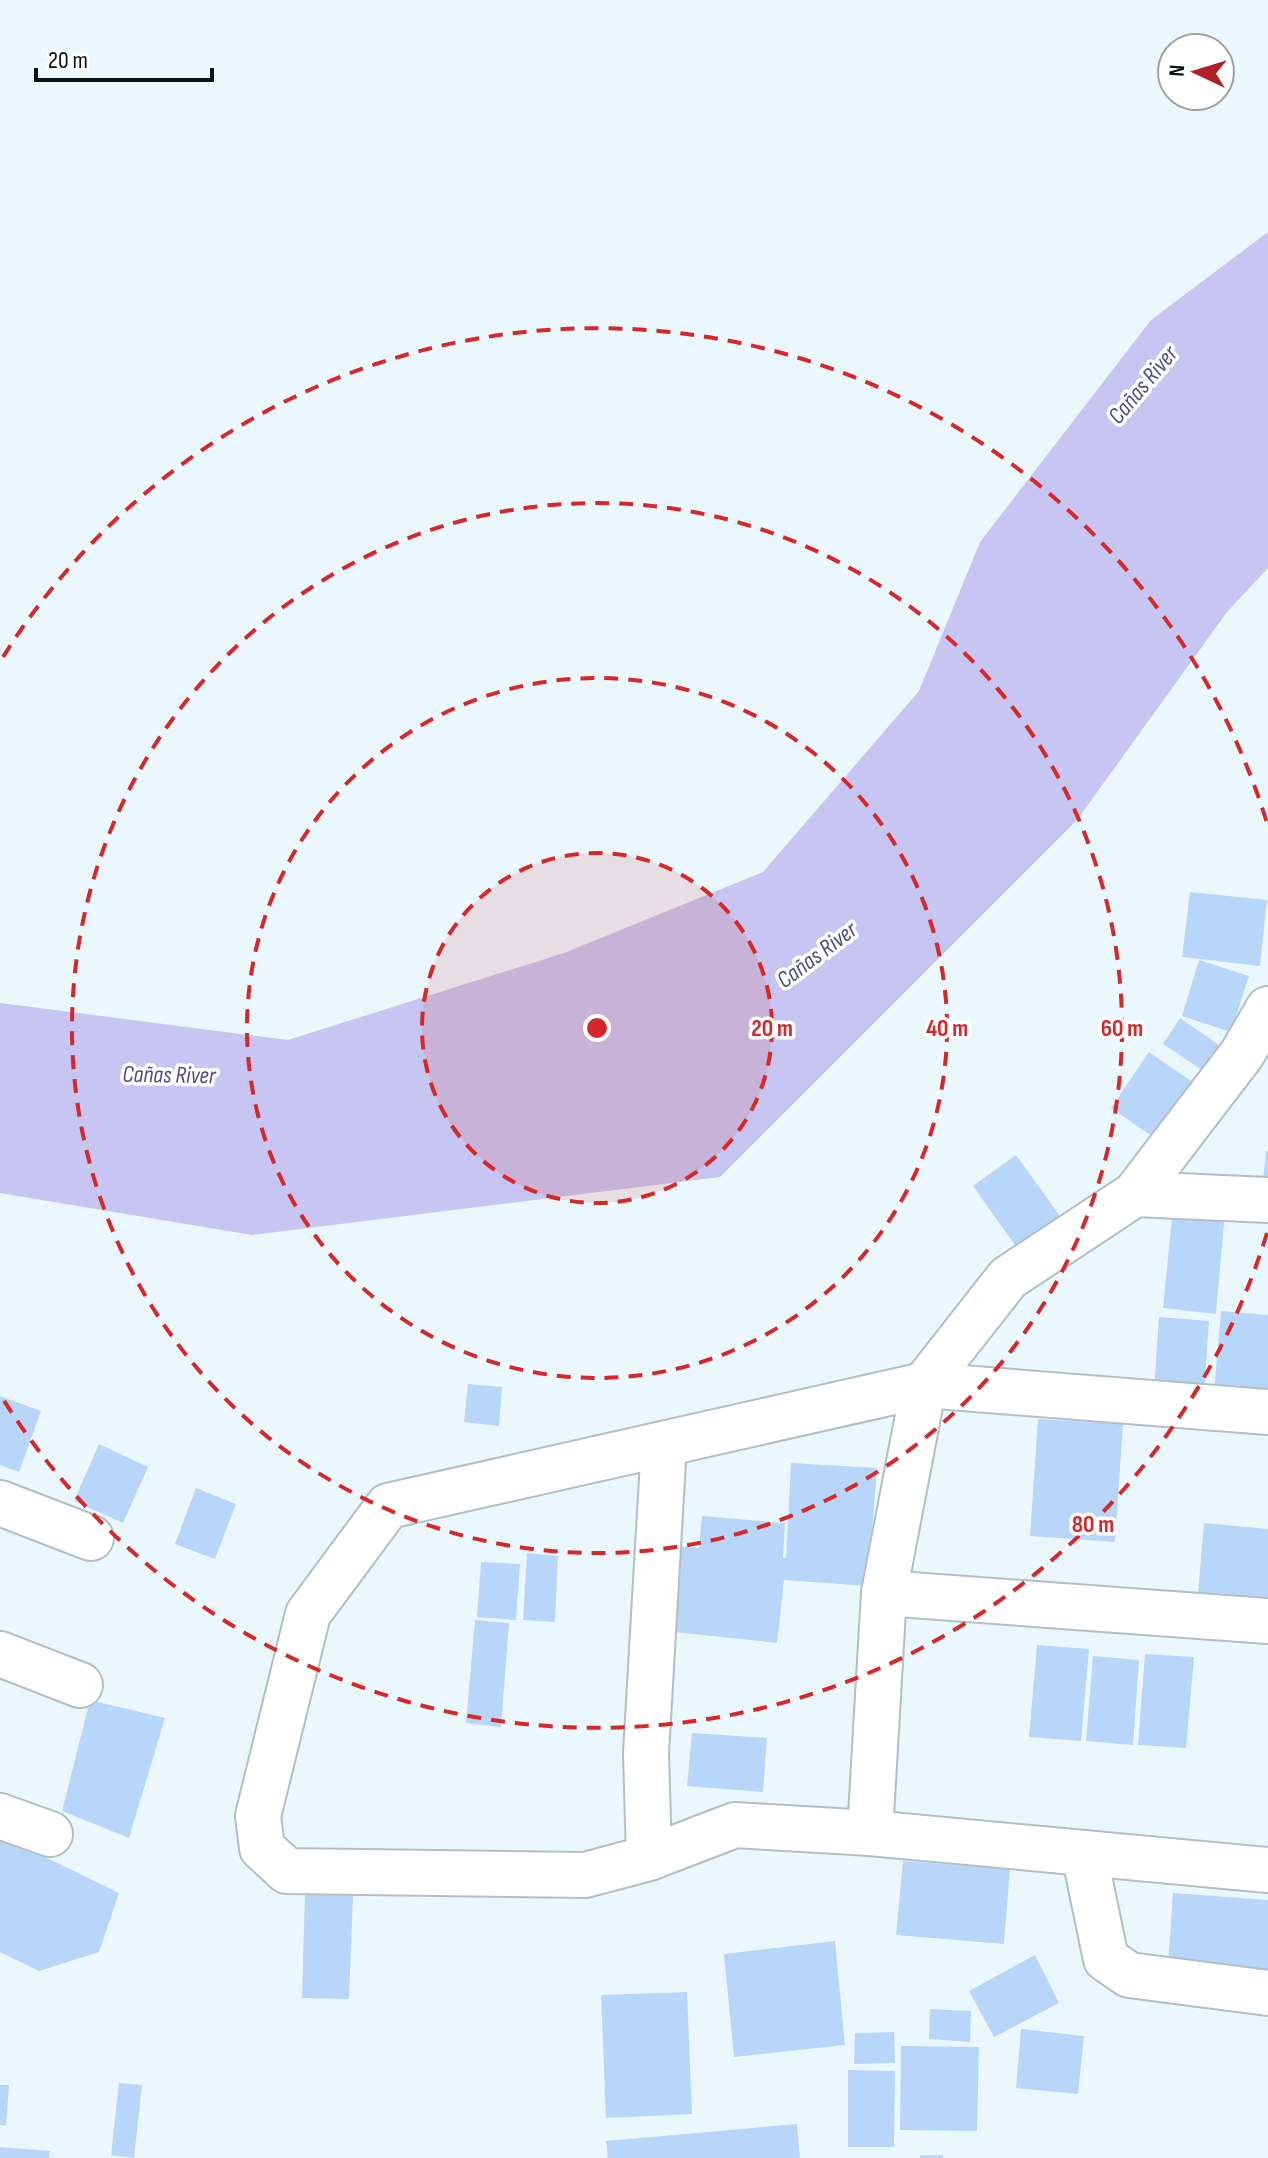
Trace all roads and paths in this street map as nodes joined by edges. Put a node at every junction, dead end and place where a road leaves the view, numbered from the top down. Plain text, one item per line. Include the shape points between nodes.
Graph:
1 (1268, 1009) edge
2 (1135, 1194) junction
3 (1268, 1200) edge
4 (924, 1385) junction
5 (1268, 1412) edge
6 (664, 1444) junction
7 (0, 1503) edge
8 (91, 1538) dead end
9 (884, 1593) junction
10 (1268, 1621) edge
11 (0, 1654) edge
12 (80, 1685) dead end
13 (0, 1816) edge
14 (870, 1833) junction
15 (50, 1834) dead end
16 (1084, 1853) junction
17 (649, 1858) junction
18 (1268, 1870) edge
19 (1268, 1993) edge

1 - 2 street via 1242,1054
2 - 3 street
2 - 4 street via 1008,1278
4 - 5 street
4 - 6 street
4 - 9 street
6 - 17 street via 646,1753
6 - 17 street via 388,1506 308,1614 258,1816 262,1848 287,1871 585,1875
7 - 8 street
9 - 10 street
9 - 14 street
11 - 12 street
13 - 15 street
14 - 16 street
14 - 17 street via 735,1825
16 - 18 street
16 - 19 street via 1106,1959 1129,1975

